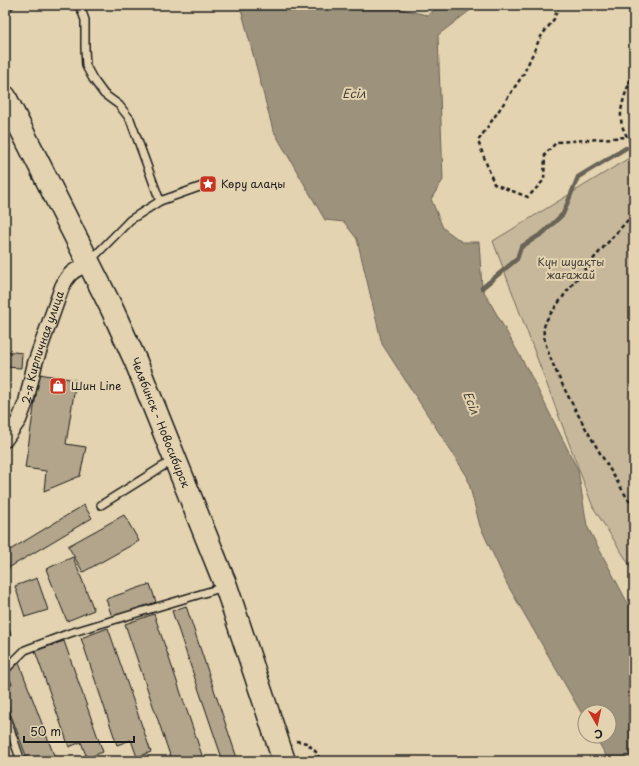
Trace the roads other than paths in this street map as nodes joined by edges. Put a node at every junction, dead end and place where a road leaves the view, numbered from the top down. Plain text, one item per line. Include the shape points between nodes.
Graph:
1 (10, 5) edge
2 (77, 5) edge
3 (5, 8) edge
4 (5, 97) edge
5 (208, 184) dead end
6 (160, 201) junction
7 (89, 263) junction
8 (5, 440) edge
9 (175, 459) junction
10 (101, 505) dead end
11 (226, 586) junction
12 (5, 670) edge
13 (5, 715) edge
14 (281, 753) edge
15 (21, 761) edge

1 - 3 lane
2 - 6 lane via 85,20 86,66 104,94 119,105 130,119
4 - 7 highway, Челябинск - Новосибирск via 14,122
5 - 6 lane
6 - 7 lane via 130,220
7 - 8 street, 2-я Кирпичная улица via 66,277 35,363 26,402
7 - 9 highway, Челябинск - Новосибирск via 136,362
9 - 10 lane
9 - 11 highway, Челябинск - Новосибирск
11 - 12 lane via 70,633 25,650
11 - 14 highway, Челябинск - Новосибирск
13 - 15 lane

